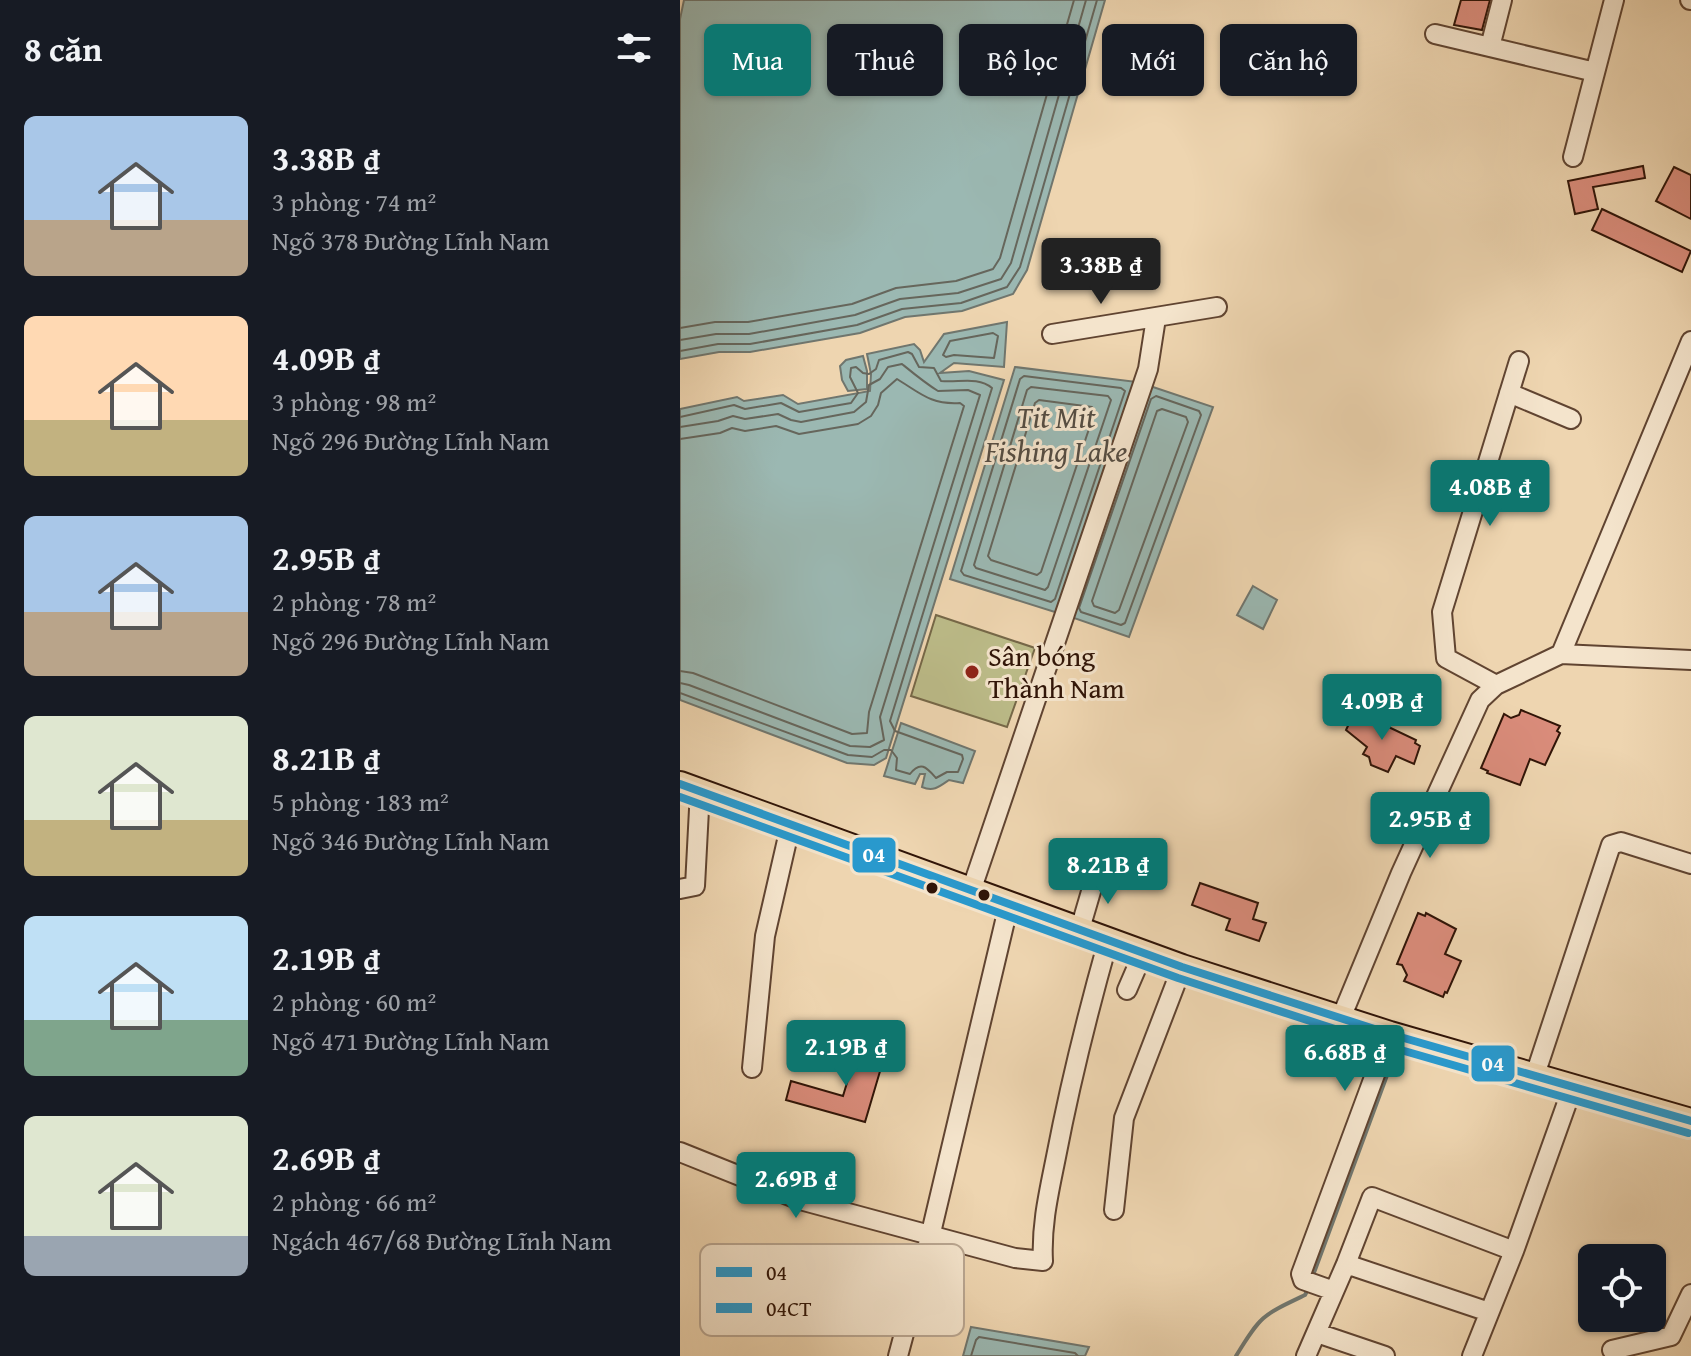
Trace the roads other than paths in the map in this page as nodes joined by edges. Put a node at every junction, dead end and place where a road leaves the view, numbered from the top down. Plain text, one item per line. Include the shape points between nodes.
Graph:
1 (1502, 0) edge
2 (1614, 0) edge
3 (1435, 34) dead end
4 (1490, 47) junction
5 (1595, 72) junction
6 (1573, 157) dead end
7 (1217, 307) dead end
8 (1156, 318) junction
9 (1052, 334) dead end
10 (1691, 341) edge
11 (1519, 361) dead end
12 (1509, 393) junction
13 (1571, 419) dead end
14 (1445, 489) dead end
15 (1477, 497) junction
16 (1561, 654) junction
17 (1691, 660) edge
18 (1496, 685) junction
19 (690, 787) edge
20 (791, 823) junction
21 (1691, 864) edge
22 (1097, 871) dead end
23 (680, 889) edge
24 (971, 891) junction
25 (1009, 904) junction
26 (1080, 929) junction
27 (1108, 941) junction
28 (1143, 953) junction
29 (1182, 967) junction
30 (1127, 990) dead end
31 (1341, 1018) junction
32 (1390, 1034) junction
33 (752, 1068) dead end
34 (1535, 1075) junction
35 (1573, 1086) junction
36 (1691, 1121) edge
37 (680, 1152) edge
38 (1114, 1210) dead end
39 (930, 1237) junction
40 (928, 1244) edge
41 (958, 1244) edge
42 (964, 1245) edge
43 (1514, 1251) junction
44 (1346, 1264) junction
45 (1319, 1285) junction
46 (1691, 1294) edge
47 (1489, 1312) junction
48 (1317, 1333) junction
49 (903, 1336) edge
50 (1612, 1350) dead end
51 (898, 1356) edge
52 (1306, 1356) edge
53 (1385, 1356) edge
54 (1472, 1356) edge

1 - 4 street
2 - 5 street
3 - 4 street
4 - 5 street
5 - 6 street
7 - 8 street
8 - 9 street
8 - 24 street via 1148,369
10 - 16 street
11 - 12 street
12 - 13 street
12 - 15 street
14 - 15 street
15 - 18 street via 1442,612 1444,653
16 - 17 street
16 - 18 street
18 - 31 street via 1480,700
19 - 20 main road
19 - 23 street via 695,886
20 - 24 main road
20 - 33 street via 765,936
21 - 34 street via 1621,842 1611,845
22 - 26 street
24 - 25 main road
25 - 26 main road
25 - 39 street
26 - 27 main road
27 - 28 main road
27 - 42 street via 1061,1132 1042,1233 1043,1261
28 - 29 main road
28 - 30 street
29 - 31 main road
29 - 38 street via 1124,1118
31 - 32 main road
32 - 34 main road
32 - 45 street via 1301,1274
34 - 35 main road
35 - 36 main road
35 - 43 street
37 - 39 street via 800,1200
39 - 40 street
39 - 41 street
43 - 44 street via 1372,1197
43 - 47 street
44 - 45 street
44 - 47 street
45 - 48 street
46 - 50 street via 1671,1336
47 - 54 street
48 - 52 street
48 - 53 street
49 - 51 street

